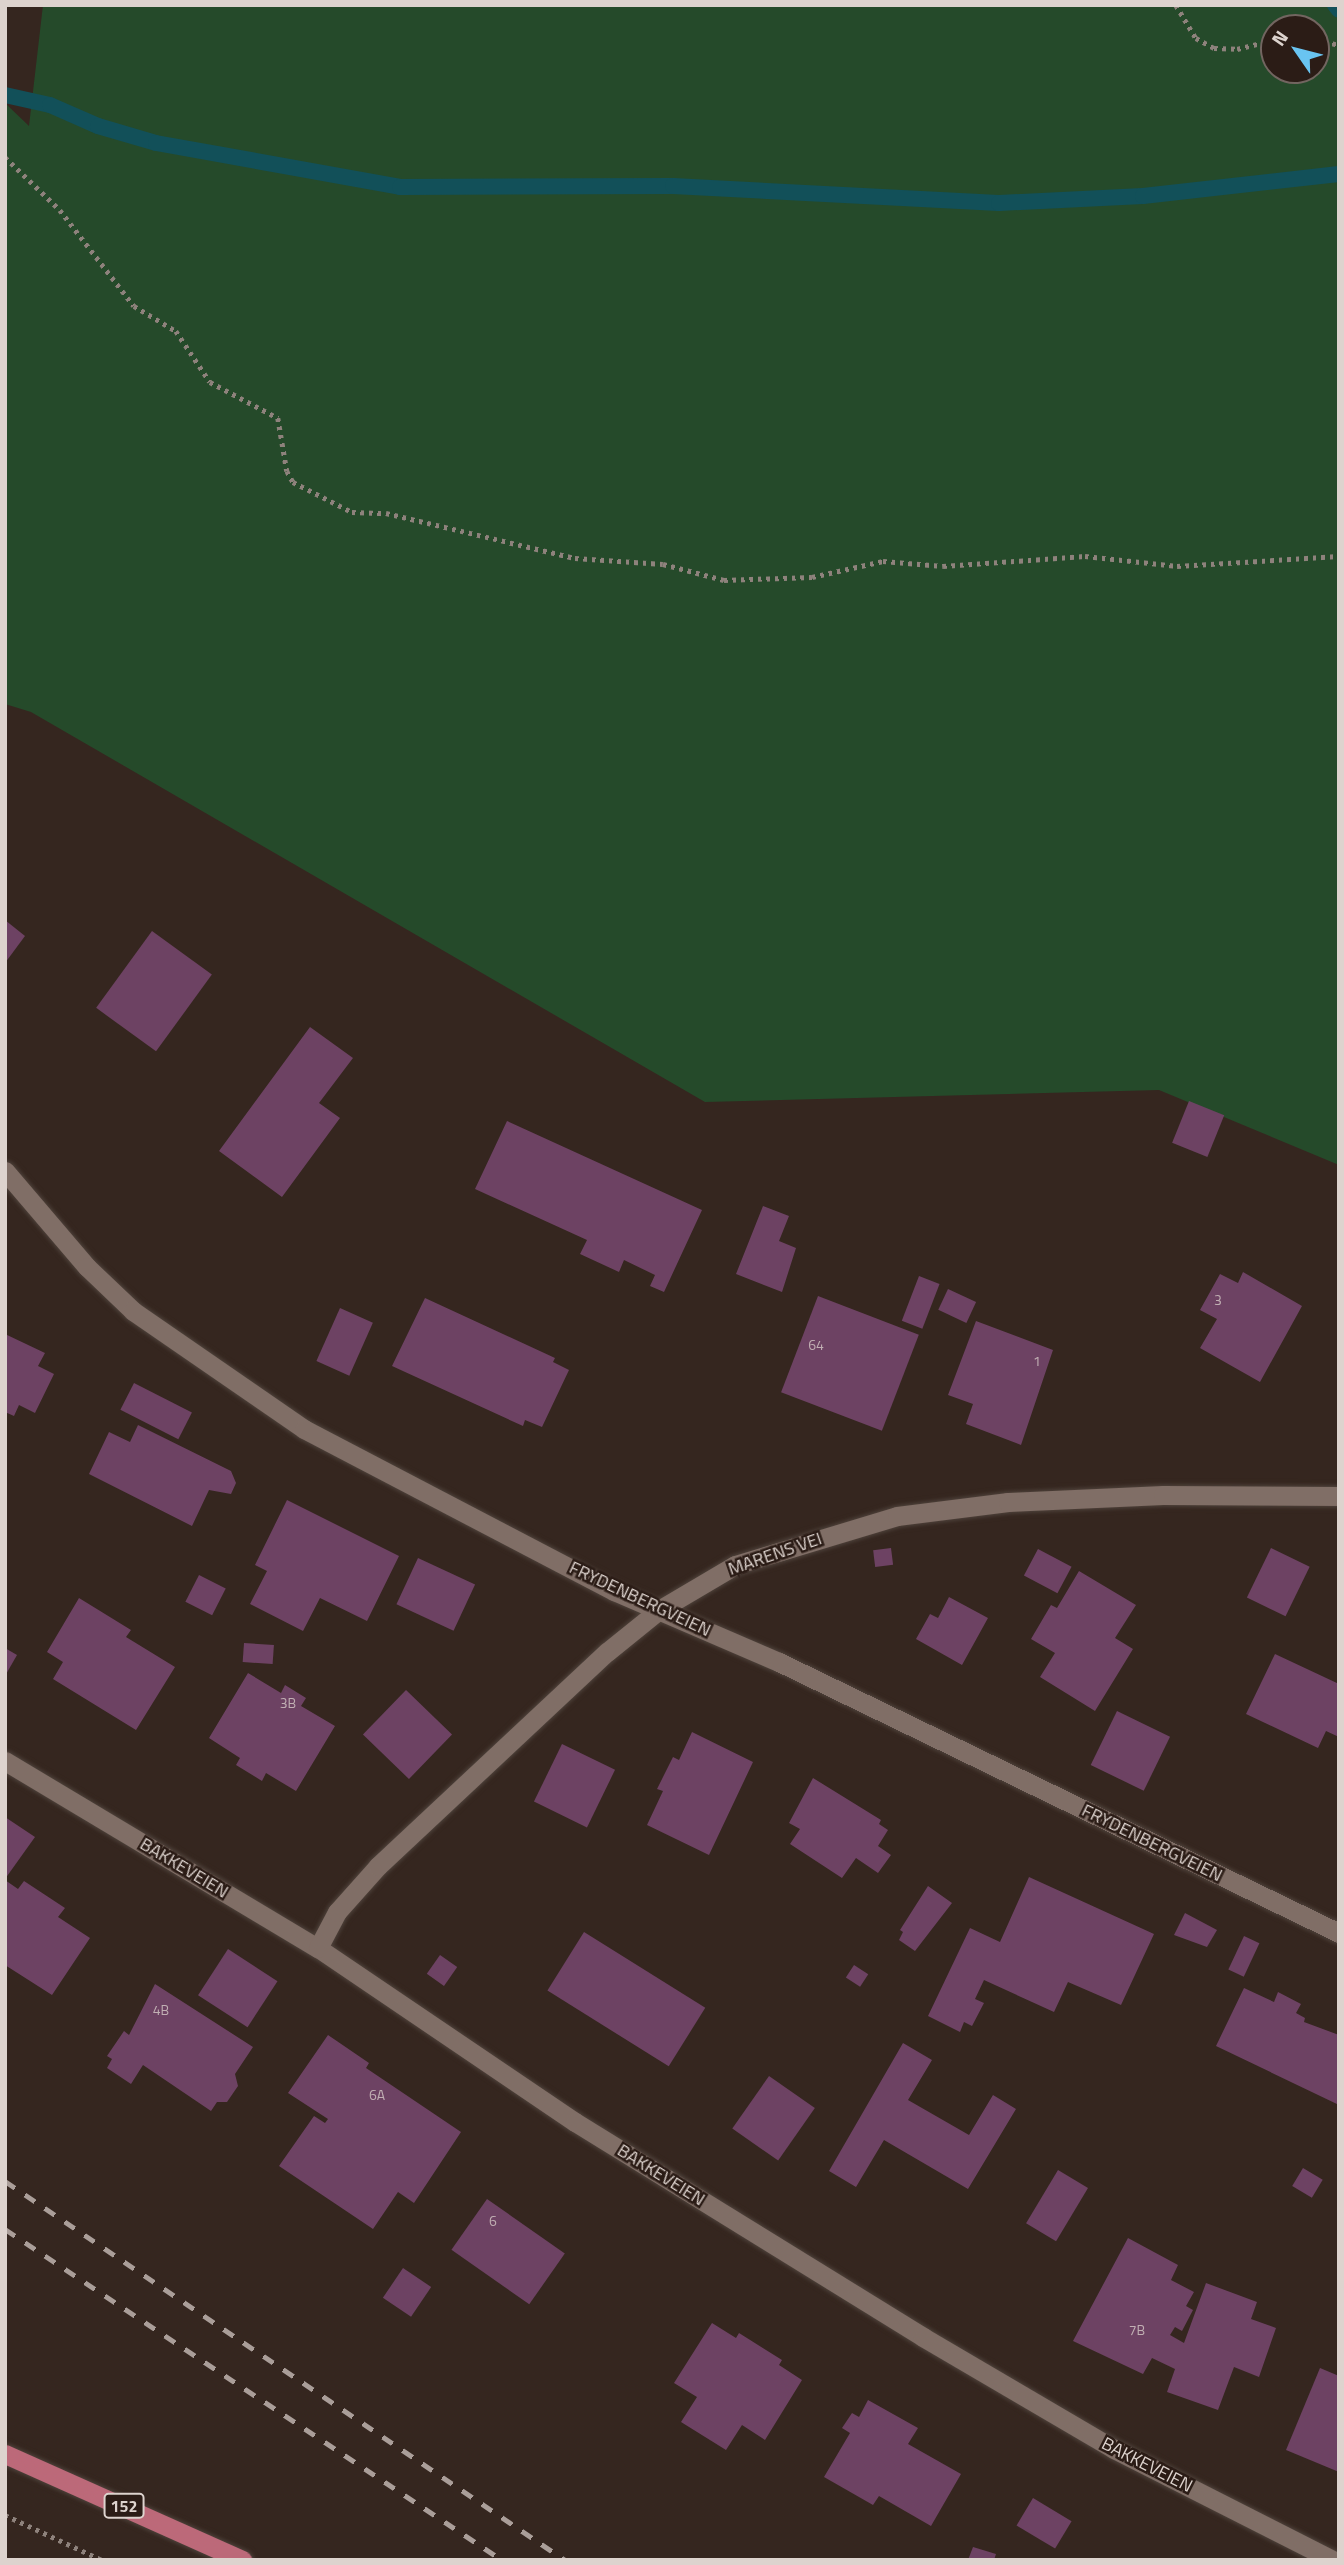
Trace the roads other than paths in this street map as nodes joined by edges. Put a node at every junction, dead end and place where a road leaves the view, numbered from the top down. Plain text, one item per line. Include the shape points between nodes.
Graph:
1 (5, 1171) edge
2 (1339, 1496) edge
3 (659, 1610) junction
4 (5, 1761) edge
5 (1339, 1933) edge
6 (318, 1948) junction
7 (5, 2454) edge
8 (242, 2560) edge
9 (1333, 2560) edge

1 - 3 street, FRYDENBERGVEIEN via 87,1267 133,1311 202,1362 304,1429 614,1591
2 - 3 street, MARENS VEI via 1008,1502 897,1516 735,1565
3 - 5 street, FRYDENBERGVEIEN via 779,1661
3 - 6 street, MARENS VEI via 607,1652 378,1866 337,1912
4 - 6 street, BAKKEVEIEN
6 - 9 street, BAKKEVEIEN via 575,2122 923,2337 1114,2449
7 - 8 main road, 152

